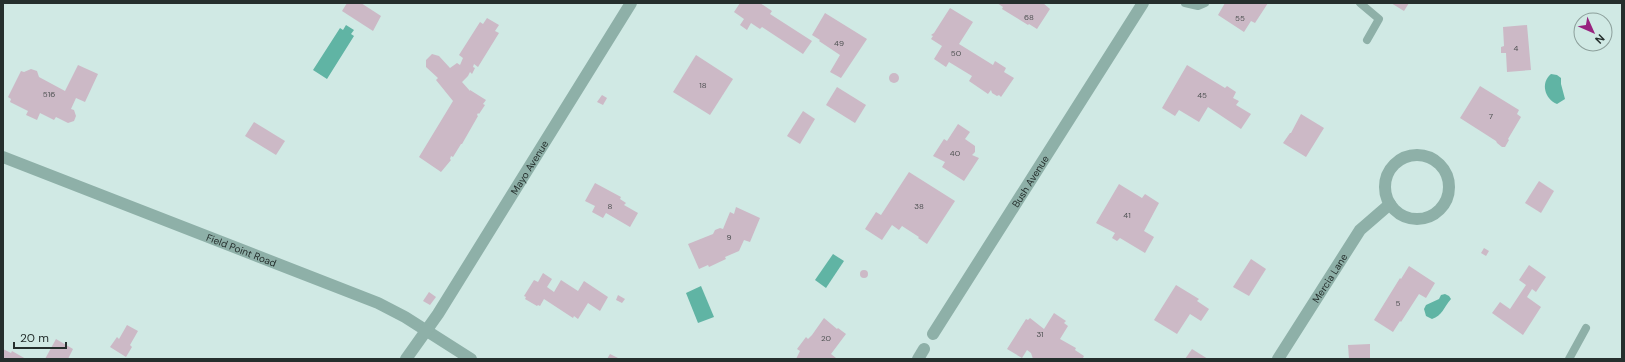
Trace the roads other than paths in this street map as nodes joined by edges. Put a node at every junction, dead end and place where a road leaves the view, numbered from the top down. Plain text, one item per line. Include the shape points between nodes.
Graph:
1 (631, 3) edge
2 (1143, 3) edge
3 (1185, 3) edge
4 (1205, 3) edge
5 (1360, 3) edge
6 (1367, 40) dead end
7 (3, 157) edge
8 (1390, 204) junction
9 (1586, 328) dead end
10 (426, 330) junction
11 (933, 334) joint
12 (921, 354) edge
13 (406, 359) edge
14 (472, 359) edge
15 (1278, 359) edge
16 (1569, 359) edge

1 - 10 street, Mayo Avenue
2 - 11 street, Bush Avenue
3 - 4 lane via 1198,6
5 - 6 lane via 1379,20
7 - 10 street, Field Point Road via 378,303
8 - 8 street via 1399,214 1411,219 1431,216 1443,207 1448,197 1450,184 1447,173 1441,164 1430,156 1405,156 1391,167 1386,177 1385,194
8 - 15 street, Mercia Lane via 1360,230
9 - 16 lane
10 - 13 street, Mayo Avenue
10 - 14 street, Field Point Road
11 - 12 lane, Bush Avenue

